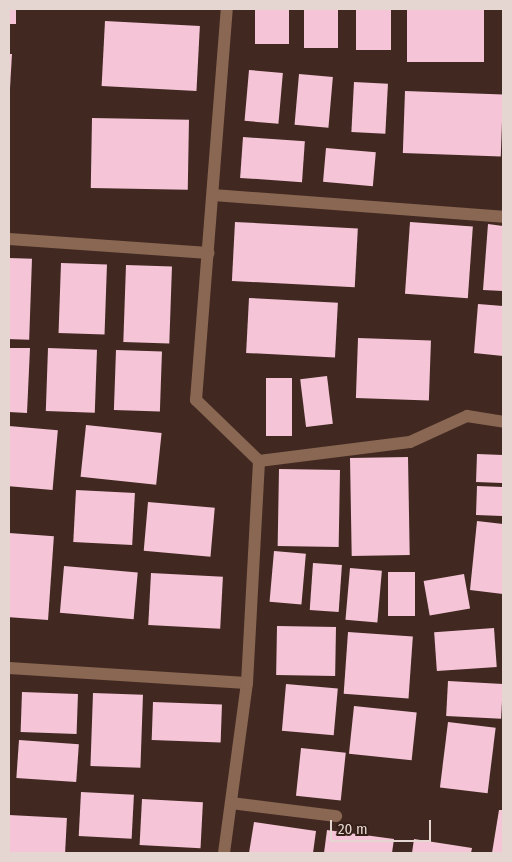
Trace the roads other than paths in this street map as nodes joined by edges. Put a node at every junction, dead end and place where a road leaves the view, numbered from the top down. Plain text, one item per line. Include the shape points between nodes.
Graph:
1 (227, 9) edge
2 (213, 195) junction
3 (503, 217) edge
4 (9, 239) edge
5 (209, 253) junction
6 (503, 422) edge
7 (259, 461) junction
8 (9, 668) edge
9 (246, 683) junction
10 (231, 803) junction
11 (336, 816) dead end
12 (224, 853) edge

1 - 2 street
2 - 3 street
2 - 5 street
4 - 5 street
5 - 7 street via 196,400
6 - 7 street via 467,416 410,442
7 - 9 street
8 - 9 street
9 - 10 street
10 - 11 street
10 - 12 street

